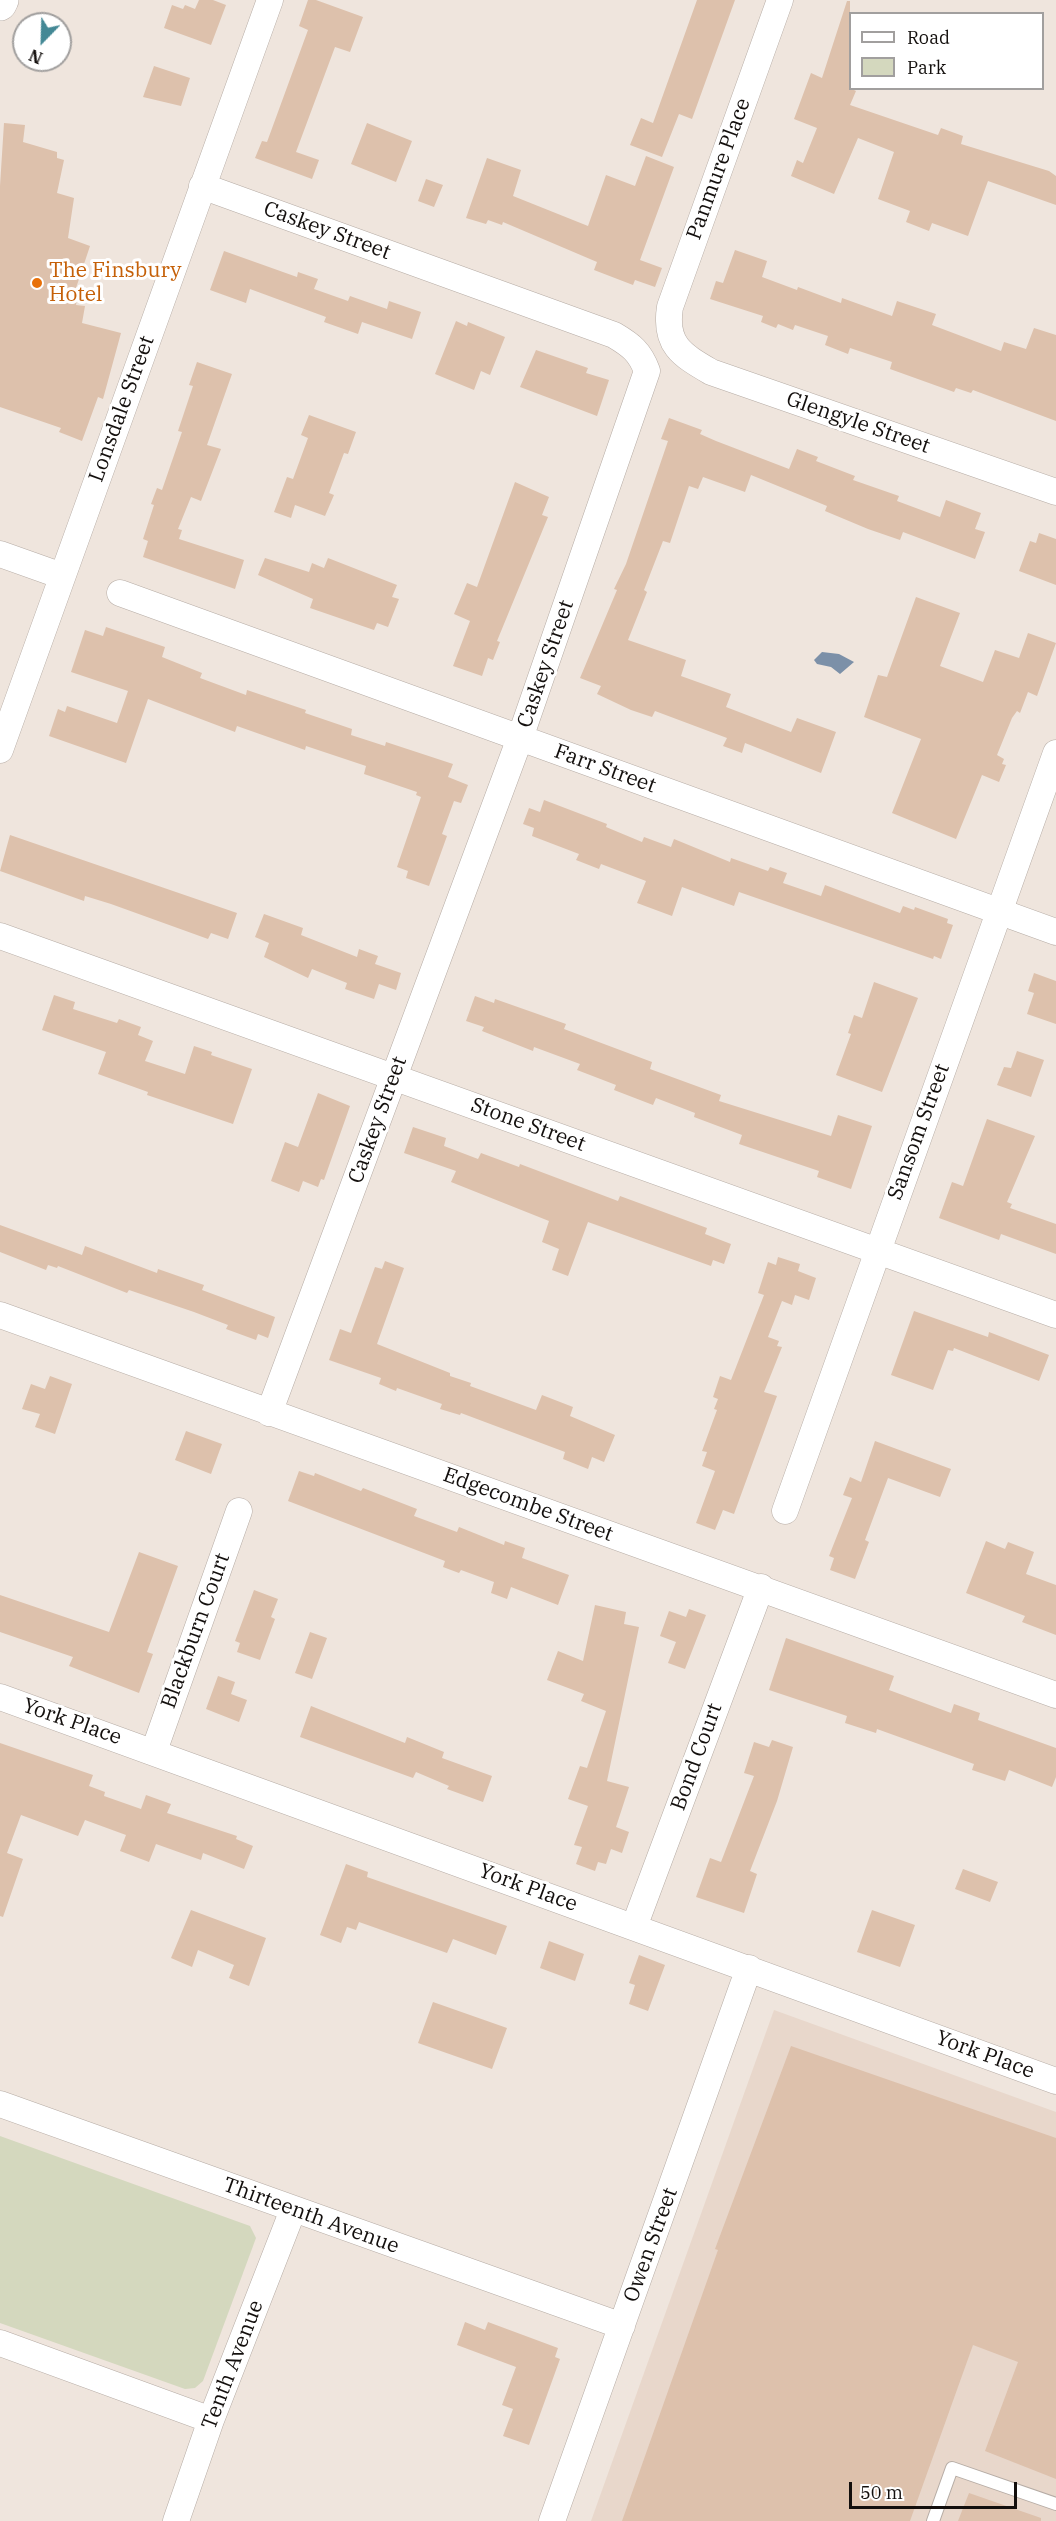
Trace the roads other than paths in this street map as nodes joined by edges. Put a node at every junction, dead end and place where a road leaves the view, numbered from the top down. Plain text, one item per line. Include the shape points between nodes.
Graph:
1 (270, 0) edge
2 (780, 0) edge
3 (202, 186) junction
4 (672, 339) joint
5 (1056, 492) edge
6 (0, 554) edge
7 (62, 576) junction
8 (120, 593) dead end
9 (520, 738) junction
10 (0, 750) edge
11 (1056, 753) edge
12 (999, 912) junction
13 (1056, 932) edge
14 (0, 936) edge
15 (394, 1077) junction
16 (877, 1250) junction
17 (0, 1315) edge
18 (1056, 1315) edge
19 (269, 1413) junction
20 (239, 1511) dead end
21 (785, 1511) dead end
22 (761, 1587) junction
23 (1056, 1695) edge
24 (0, 1697) edge
25 (154, 1751) junction
26 (634, 1927) junction
27 (749, 1968) junction
28 (1056, 2081) edge
29 (0, 2104) edge
30 (293, 2210) junction
31 (622, 2326) junction
32 (0, 2343) edge
33 (211, 2420) junction
34 (1056, 2504) edge
35 (176, 2521) edge
36 (552, 2521) edge
37 (933, 2521) edge

1 - 3 street, Lonsdale Street
2 - 4 street, Panmure Place via 670,307
3 - 7 street, Lonsdale Street
3 - 9 street, Caskey Street via 614,335 641,355 647,371 643,388
4 - 5 street, Glengyle Street via 680,354 711,372
6 - 7 street
7 - 10 street, Lonsdale Street
8 - 9 street, Farr Street
9 - 12 street, Farr Street
9 - 15 street, Caskey Street
11 - 12 street, Sansom Street
12 - 13 street, Farr Street
12 - 16 street, Sansom Street
14 - 15 street, Stone Street
15 - 16 street, Stone Street
15 - 19 street, Caskey Street
16 - 18 street, Stone Street
16 - 21 street, Sansom Street
17 - 19 street, Edgecombe Street
19 - 22 street, Edgecombe Street
20 - 25 street, Blackburn Court
22 - 23 street, Edgecombe Street
22 - 26 street, Bond Court
24 - 25 street, York Place
25 - 26 street, York Place
26 - 27 street, York Place
27 - 28 street, York Place
27 - 31 street, Owen Street
29 - 30 street, Thirteenth Avenue
30 - 31 street, Thirteenth Avenue
30 - 33 street, Tenth Avenue
31 - 36 street, Owen Street
32 - 33 street
33 - 35 street, Tenth Avenue
34 - 37 lane via 952,2468

